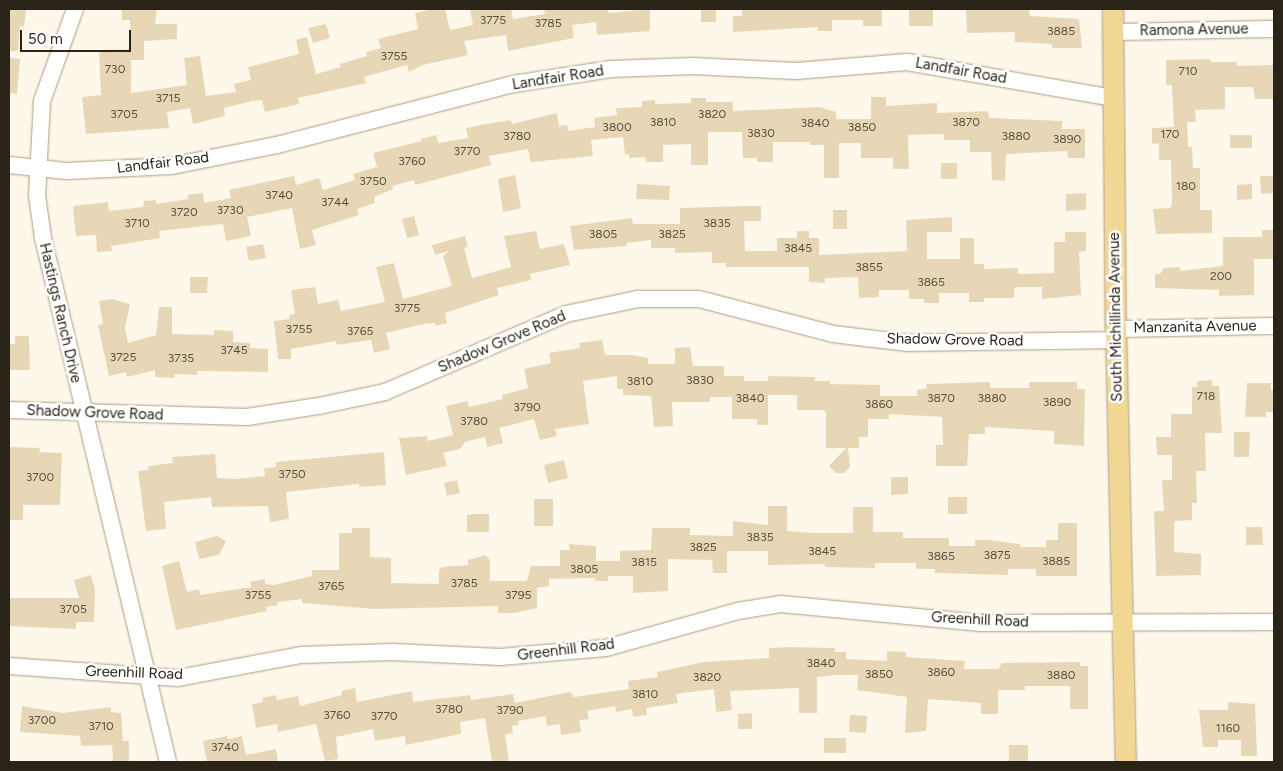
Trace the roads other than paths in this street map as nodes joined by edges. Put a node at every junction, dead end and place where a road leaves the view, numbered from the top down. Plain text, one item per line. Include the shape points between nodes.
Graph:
1 (75, 9) edge
2 (1113, 9) edge
3 (1274, 28) edge
4 (1113, 32) junction
5 (1114, 98) junction
6 (9, 165) edge
7 (37, 166) junction
8 (1274, 326) edge
9 (1116, 334) junction
10 (9, 410) edge
11 (84, 414) junction
12 (1274, 622) edge
13 (1121, 625) junction
14 (9, 666) edge
15 (147, 676) junction
16 (168, 762) edge
17 (1126, 762) edge

1 - 7 street, Hastings Ranch Drive via 42,101
2 - 4 main road, South Michillinda Avenue
3 - 4 street, Ramona Avenue
4 - 5 main road, South Michillinda Avenue
5 - 7 street, Landfair Road via 907,62 796,71 693,66 611,69 513,84 277,145 171,166 67,171
5 - 9 main road, South Michillinda Avenue
6 - 7 street, Landfair Road
7 - 11 street, Hastings Ranch Drive via 42,238
8 - 9 street, Manzanita Avenue
9 - 11 street, Shadow Grove Road via 908,343 833,334 699,299 638,299 566,314 385,392 319,406 247,417
9 - 13 main road, South Michillinda Avenue
10 - 11 street, Shadow Grove Road
11 - 15 street, Hastings Ranch Drive
12 - 13 street, Greenhill Road
13 - 15 street, Greenhill Road via 981,623 781,604 738,611 606,648 500,657 392,652 301,654 178,678
13 - 17 main road, South Michillinda Avenue
14 - 15 street, Greenhill Road
15 - 16 street, Hastings Ranch Drive

